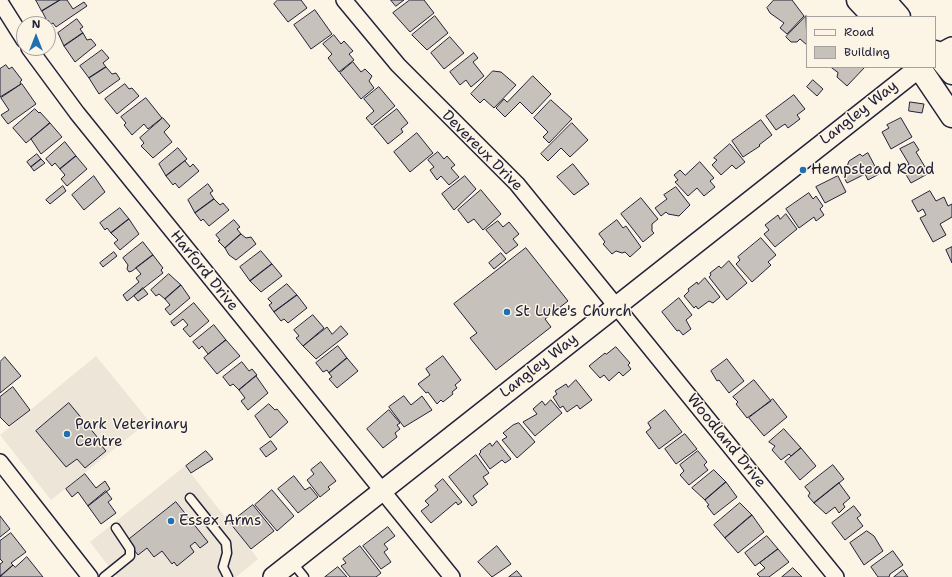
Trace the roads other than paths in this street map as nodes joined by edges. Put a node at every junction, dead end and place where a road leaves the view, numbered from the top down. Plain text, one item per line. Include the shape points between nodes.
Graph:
1 (344, 0) edge
2 (858, 0) edge
3 (884, 0) edge
4 (0, 2) edge
5 (873, 16) edge
6 (898, 16) edge
7 (16, 27) edge
8 (940, 52) edge
9 (35, 56) edge
10 (918, 68) edge
11 (920, 68) edge
12 (952, 73) edge
13 (952, 116) edge
14 (616, 306) junction
15 (0, 462) edge
16 (381, 491) junction
17 (190, 498) dead end
18 (116, 528) dead end
19 (292, 562) junction
20 (90, 577) edge
21 (104, 577) edge
22 (228, 577) edge
23 (273, 577) edge
24 (304, 577) edge
25 (452, 577) edge
26 (836, 577) edge

1 - 14 street, Devereux Drive via 398,65 517,184
2 - 5 main road
3 - 6 main road
4 - 7 street
8 - 12 main road
9 - 16 street, Harford Drive via 82,119
10 - 14 street, Langley Way
11 - 13 main road
14 - 16 street, Langley Way
14 - 26 street, Woodland Drive
15 - 20 street
16 - 19 street, Langley Way
16 - 25 street, Harford Drive
17 - 22 lane via 226,543 227,553 223,567
18 - 21 lane via 130,549 130,556
19 - 23 street, Langley Way
19 - 24 lane

